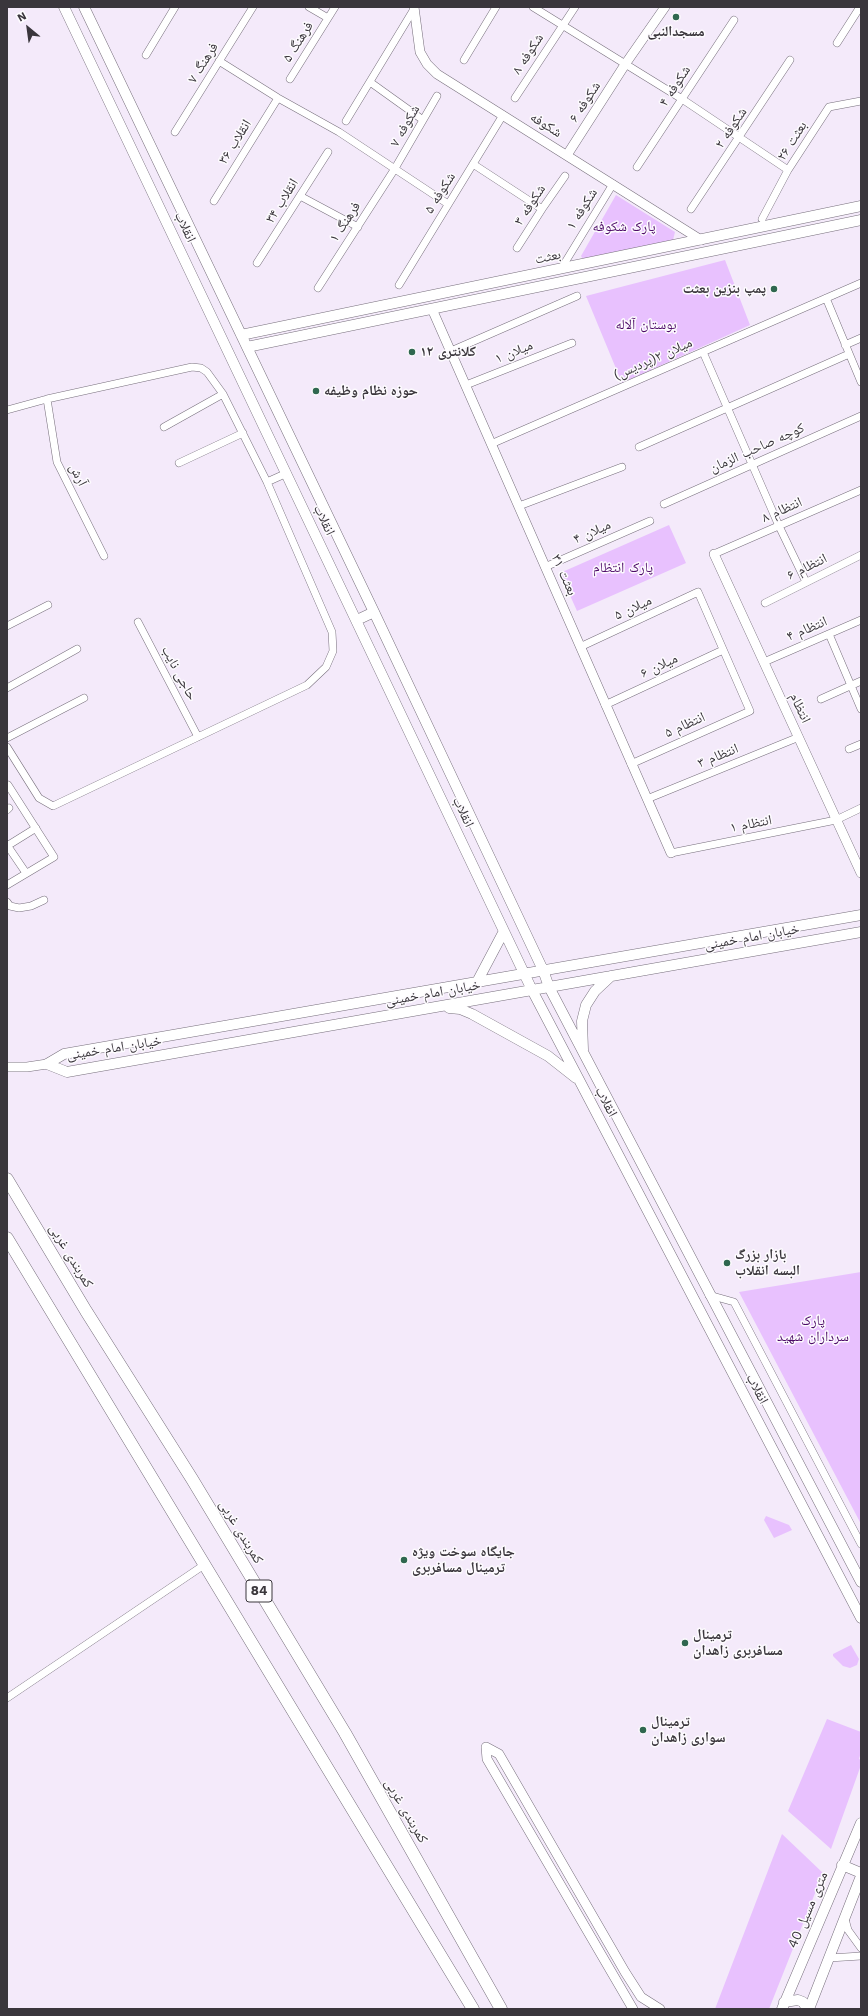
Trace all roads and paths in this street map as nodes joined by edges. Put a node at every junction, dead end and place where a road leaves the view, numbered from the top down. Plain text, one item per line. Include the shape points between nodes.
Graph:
1 (64, 7) edge
2 (85, 7) edge
3 (175, 7) edge
4 (253, 7) edge
5 (309, 7) edge
6 (335, 7) edge
7 (496, 7) edge
8 (533, 7) edge
9 (575, 7) edge
10 (665, 7) edge
11 (860, 7) edge
12 (414, 8) edge
13 (328, 18) junction
14 (734, 20) dead end
15 (563, 26) junction
16 (838, 43) dead end
17 (146, 55) dead end
18 (109, 58) junction
19 (464, 60) dead end
20 (790, 60) dead end
21 (219, 61) junction
22 (626, 63) junction
23 (93, 66) junction
24 (290, 79) dead end
25 (370, 82) junction
26 (437, 96) dead end
27 (278, 98) junction
28 (515, 98) dead end
29 (682, 99) junction
30 (861, 101) edge
31 (503, 116) junction
32 (423, 120) junction
33 (346, 121) dead end
34 (175, 132) dead end
35 (740, 138) junction
36 (328, 152) dead end
37 (567, 155) junction
38 (473, 164) junction
39 (637, 167) dead end
40 (394, 170) junction
41 (788, 170) junction
42 (565, 176) dead end
43 (613, 184) junction
44 (300, 196) junction
45 (214, 201) dead end
46 (448, 204) junction
47 (861, 207) edge
48 (542, 209) junction
49 (692, 209) dead end
50 (762, 219) dead end
51 (861, 220) edge
52 (358, 226) junction
53 (701, 240) junction
54 (517, 248) dead end
55 (258, 263) dead end
56 (561, 269) junction
57 (861, 283) edge
58 (399, 285) dead end
59 (318, 288) dead end
60 (431, 296) junction
61 (577, 296) dead end
62 (826, 298) junction
63 (432, 309) junction
64 (241, 335) junction
65 (861, 338) edge
66 (572, 343) dead end
67 (845, 345) junction
68 (247, 347) junction
69 (451, 351) junction
70 (703, 352) junction
71 (849, 354) junction
72 (861, 382) edge
73 (466, 385) junction
74 (223, 394) junction
75 (47, 399) junction
76 (727, 408) junction
77 (7, 410) edge
78 (861, 416) edge
79 (164, 427) dead end
80 (243, 433) junction
81 (491, 444) junction
82 (639, 447) dead end
83 (180, 463) dead end
84 (752, 465) junction
85 (622, 467) dead end
86 (287, 473) junction
87 (267, 482) junction
88 (861, 490) edge
89 (664, 504) dead end
90 (518, 506) junction
91 (650, 521) dead end
92 (779, 526) junction
93 (714, 554) joint
94 (861, 555) edge
95 (104, 556) dead end
96 (545, 567) junction
97 (806, 582) junction
98 (765, 603) dead end
99 (48, 605) dead end
100 (374, 612) junction
101 (357, 620) junction
102 (861, 620) edge
103 (138, 622) dead end
104 (7, 626) edge
105 (829, 634) junction
106 (580, 647) junction
107 (77, 649) dead end
108 (723, 650) junction
109 (764, 662) junction
110 (861, 681) edge
111 (851, 686) junction
112 (7, 688) edge
113 (84, 698) dead end
114 (821, 699) dead end
115 (606, 705) junction
116 (861, 709) edge
117 (198, 737) junction
118 (799, 737) junction
119 (7, 738) edge
120 (861, 744) edge
121 (7, 747) edge
122 (849, 749) dead end
123 (631, 764) junction
124 (8, 786) dead end
125 (647, 799) junction
126 (861, 808) edge
127 (836, 820) junction
128 (36, 828) junction
129 (7, 845) edge
130 (670, 853) joint
131 (26, 873) junction
132 (861, 873) edge
133 (7, 885) edge
134 (44, 900) dead end
135 (7, 902) edge
136 (861, 915) edge
137 (504, 931) junction
138 (861, 932) edge
139 (528, 939) junction
140 (512, 946) junction
141 (543, 970) junction
142 (525, 973) junction
143 (612, 976) junction
144 (477, 982) junction
145 (549, 987) junction
146 (532, 990) junction
147 (435, 1007) junction
148 (582, 1052) junction
149 (47, 1064) junction
150 (7, 1067) edge
151 (580, 1083) junction
152 (7, 1179) edge
153 (7, 1238) edge
154 (709, 1295) junction
155 (861, 1544) edge
156 (204, 1565) junction
157 (861, 1582) edge
158 (861, 1618) edge
159 (7, 1698) edge
160 (861, 1823) edge
161 (540, 1825) junction
162 (529, 1832) junction
163 (842, 1865) junction
164 (861, 1875) edge
165 (581, 1895) junction
166 (570, 1902) junction
167 (844, 1919) junction
168 (861, 1948) edge
169 (861, 1956) edge
170 (829, 1958) junction
171 (625, 1972) junction
172 (614, 1977) junction
173 (783, 2006) edge
174 (473, 2009) edge
175 (501, 2009) edge
176 (632, 2009) edge
177 (660, 2009) edge
178 (808, 2009) edge

1 - 23 main road, انقلاب
2 - 18 main road, انقلاب
3 - 17 street
4 - 21 street, فرهنگ ۷
5 - 13 street
6 - 13 street, فرهنگ ۵
7 - 19 street
8 - 15 street
9 - 15 street, شکوفه ۸
10 - 22 street, شکوفه ۶
11 - 16 street
12 - 25 street
12 - 31 street, شکوفه via 420,52 427,64 437,74
13 - 24 street, فرهنگ ۵
14 - 29 street, شکوفه ۴
15 - 22 street
15 - 28 street, شکوفه ۸
18 - 23 main road
18 - 64 main road, انقلاب
20 - 35 street, شکوفه ۲
21 - 27 street
21 - 34 street, فرهنگ ۷
22 - 29 street
22 - 37 street, شکوفه ۶
23 - 86 main road, انقلاب
25 - 32 street
25 - 33 street
26 - 32 street, شکوفه ۷
27 - 40 street via 339,132
27 - 45 street, انقلاب ۳۶
29 - 35 street
29 - 39 street, شکوفه ۴
30 - 41 street, بعثت ۲۶ via 829,107
31 - 37 street, شکوفه
31 - 38 street, شکوفه ۵
32 - 40 street, شکوفه ۷
35 - 41 street
35 - 49 street, شکوفه ۲
36 - 44 street, انقلاب ۳۴
37 - 43 street, شکوفه
38 - 46 street, شکوفه ۵
38 - 48 street
40 - 46 street
40 - 52 street, فرهنگ ۱
41 - 50 street, بعثت ۲۶
42 - 48 street, شکوفه ۳
43 - 53 street, شکوفه
43 - 56 street, شکوفه ۱
44 - 52 street
44 - 55 street, انقلاب ۳۴
46 - 58 street, شکوفه ۵
47 - 53 main road, بعثت
48 - 54 street, شکوفه ۳
51 - 63 main road, بعثت
52 - 59 street, فرهنگ ۱
53 - 56 main road, بعثت
56 - 60 main road, بعثت
57 - 62 street, میلان ۲(پردیس)
60 - 63 main road
60 - 64 main road, بعثت
61 - 69 street
62 - 67 street
62 - 70 street, میلان ۲(پردیس)
63 - 68 main road, بعثت
63 - 69 street, بعثت ۳۱
64 - 68 main road, انقلاب
65 - 67 street
66 - 73 street, میلان ۱
67 - 71 street
68 - 100 main road, انقلاب
69 - 73 street, بعثت ۳۱
70 - 76 street
70 - 81 street, میلان ۲(پردیس)
71 - 72 street
71 - 76 street
73 - 81 street, بعثت ۳۱
74 - 75 street via 207,372 192,367
74 - 79 street
74 - 80 street
75 - 77 street
75 - 95 street, آرش via 57,462
76 - 82 street
76 - 84 street
78 - 84 street, کوچه صاحب الزمان
80 - 83 street
80 - 87 street
81 - 90 street, بعثت ۳۱
84 - 89 street, کوچه صاحب الزمان
84 - 92 street
85 - 90 street
86 - 87 street
86 - 101 main road, انقلاب
87 - 117 street via 332,632 333,651 326,667 307,685
88 - 92 street, انتظام ۸
90 - 96 street, بعثت ۳۱
91 - 96 street, میلان ۴
92 - 93 street, انتظام ۸
92 - 97 street
93 - 109 street, انتظام
94 - 97 street, انتظام ۶
96 - 106 street, بعثت ۳۱
97 - 98 street, انتظام ۶
99 - 104 street
100 - 101 main road
100 - 139 main road, انقلاب
101 - 137 main road, انقلاب
102 - 105 street, انتظام ۴
103 - 117 street, حاجی نایب
105 - 109 street, انتظام ۴
105 - 111 street
106 - 108 street, میلان ۵ via 698,592
106 - 115 street, بعثت ۳۱
107 - 112 street
108 - 115 street, میلان ۶
108 - 123 street, انتظام ۵ via 750,711
109 - 118 street, انتظام
110 - 111 street
111 - 114 street
111 - 116 street
113 - 119 street
115 - 123 street, بعثت ۳۱
117 - 121 street via 53,806 39,798
118 - 125 street, انتظام ۳
118 - 127 street, انتظام
120 - 122 street
123 - 125 street, بعثت ۳۱
124 - 128 street
125 - 130 street, بعثت ۳۱
126 - 127 street, انتظام ۱
127 - 130 street, انتظام ۱
127 - 132 street, انتظام
128 - 129 street
128 - 131 street via 54,857
129 - 131 street
131 - 133 street
134 - 135 street via 19,908 10,906
136 - 141 main road, خیابان امام خمینی
137 - 140 main road, انقلاب
137 - 144 main road
138 - 143 main road, خیابان امام خمینی
139 - 140 main road
139 - 141 main road, انقلاب
140 - 142 main road, انقلاب
141 - 142 main road, خیابان امام خمینی
141 - 145 main road, انقلاب
142 - 144 main road, خیابان امام خمینی
142 - 146 main road, انقلاب
143 - 145 main road, خیابان امام خمینی
143 - 148 main road via 595,991 586,1005 582,1021
144 - 149 main road, خیابان امام خمینی via 64,1054
145 - 146 main road, خیابان امام خمینی
145 - 148 main road, انقلاب
146 - 147 main road, خیابان امام خمینی
146 - 151 main road, انقلاب
147 - 149 main road, خیابان امام خمینی via 67,1072
147 - 151 main road via 460,1009 472,1014 548,1056
148 - 154 main road, انقلاب
149 - 150 street
151 - 158 main road, انقلاب
152 - 175 highway, کمربندی غربی / 84 via 345,1733
153 - 156 highway, 84
154 - 155 street via 734,1302
154 - 157 main road, انقلاب
156 - 159 street
156 - 174 highway, 84
160 - 163 main road, 40 متری مسیل
161 - 162 street
161 - 162 street via 499,1754 486,1746 487,1759
161 - 165 street
162 - 166 street
163 - 164 main road
163 - 173 main road, 40 متری مسیل
164 - 167 main road
165 - 166 street
165 - 171 street
166 - 172 street
167 - 168 street via 848,1930
167 - 170 main road
169 - 170 street
170 - 178 main road
171 - 172 street
171 - 177 street via 641,1996
172 - 176 street
173 - 178 main road via 798,2000

